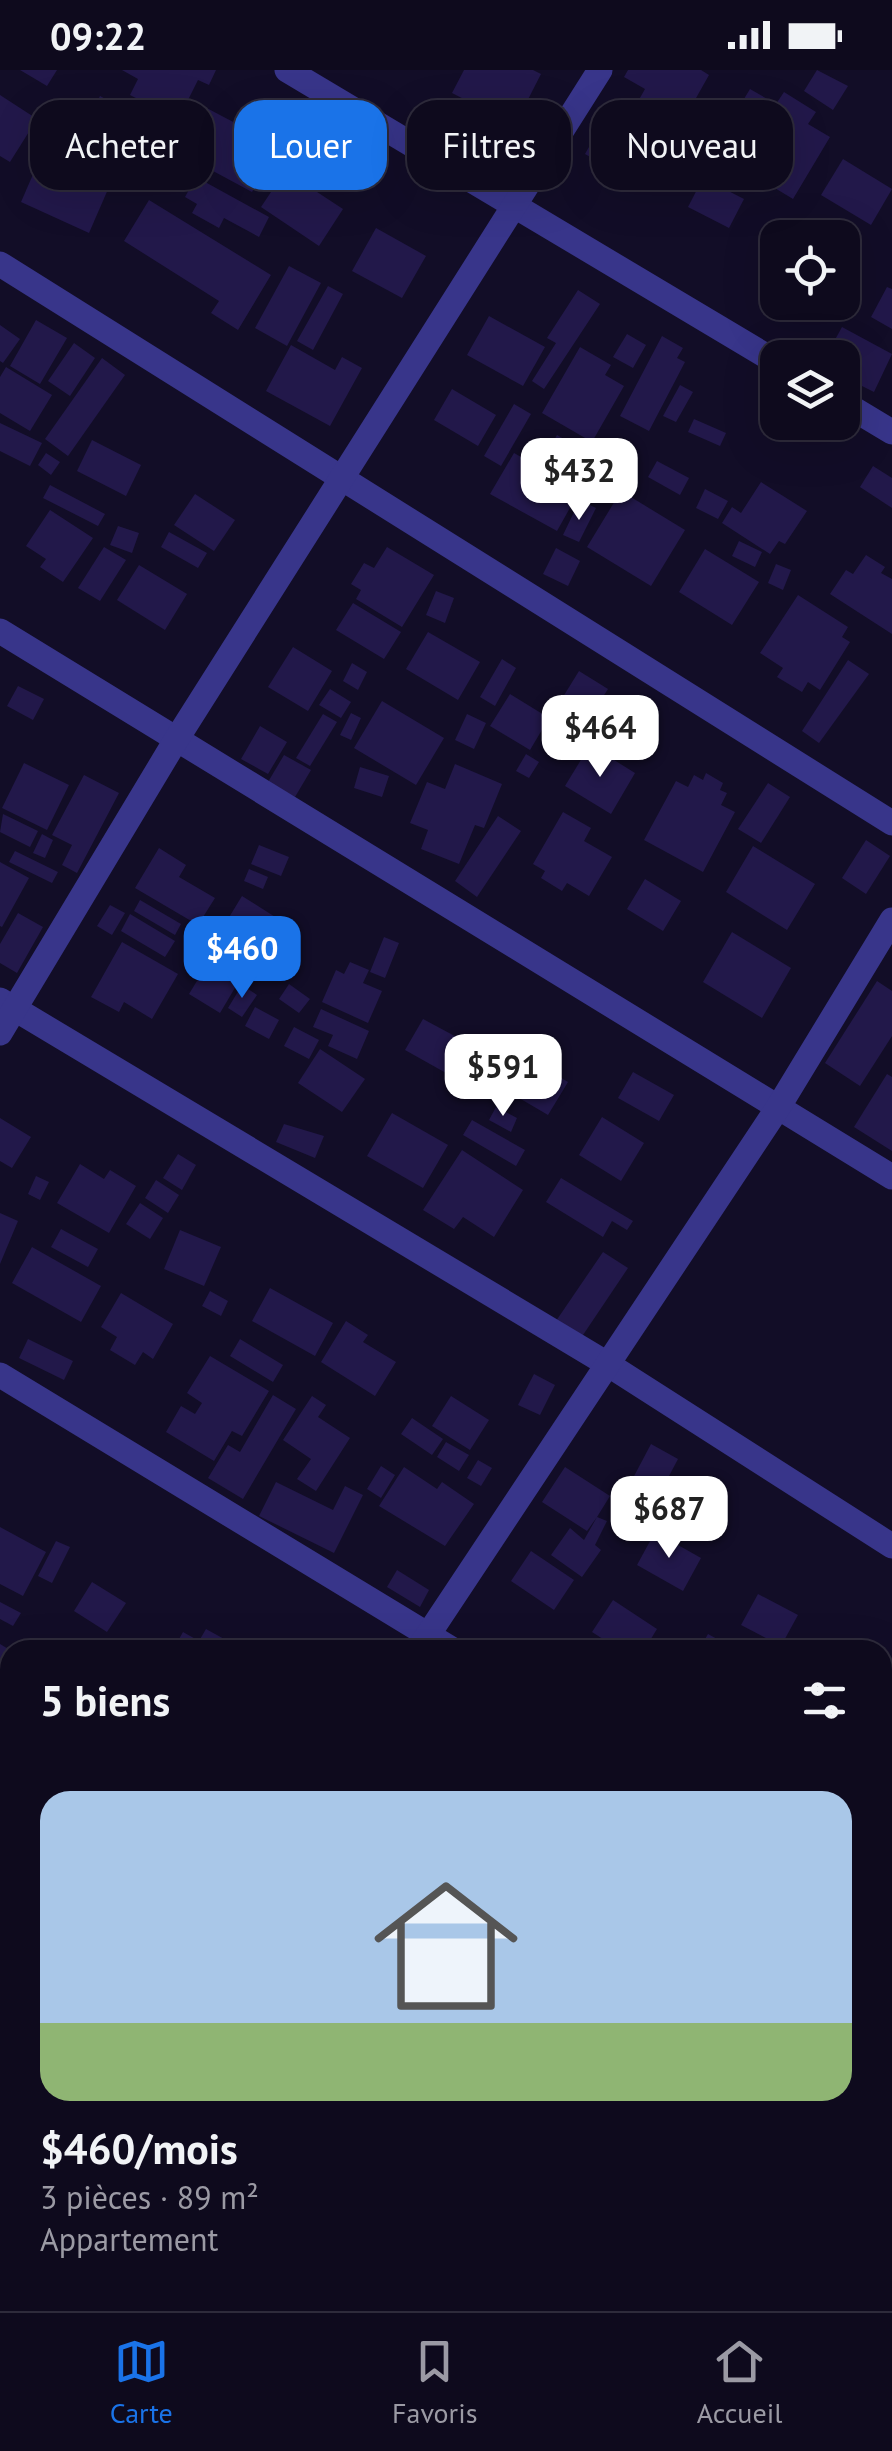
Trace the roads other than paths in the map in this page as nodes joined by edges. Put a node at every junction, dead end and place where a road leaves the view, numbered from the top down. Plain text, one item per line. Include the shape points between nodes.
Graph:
1 (286, 70) edge
2 (600, 70) edge
3 (518, 206) junction
4 (0, 264) edge
5 (760, 352) edge
6 (860, 413) edge
7 (892, 432) edge
8 (344, 479) junction
9 (0, 631) edge
10 (176, 740) junction
11 (892, 823) edge
12 (892, 920) edge
13 (7, 1004) edge
14 (0, 1034) edge
15 (779, 1106) junction
16 (892, 1177) edge
17 (609, 1365) junction
18 (0, 1375) edge
19 (892, 1546) edge
20 (420, 1640) edge
21 (424, 1640) edge

1 - 3 street
2 - 3 street
3 - 5 street
3 - 8 street
4 - 8 street
6 - 7 street
8 - 10 street
8 - 11 street
9 - 10 street
10 - 13 street
10 - 15 street
12 - 15 street
13 - 14 street
13 - 17 street
15 - 16 street
15 - 17 street
17 - 19 street
17 - 21 street
18 - 20 street

